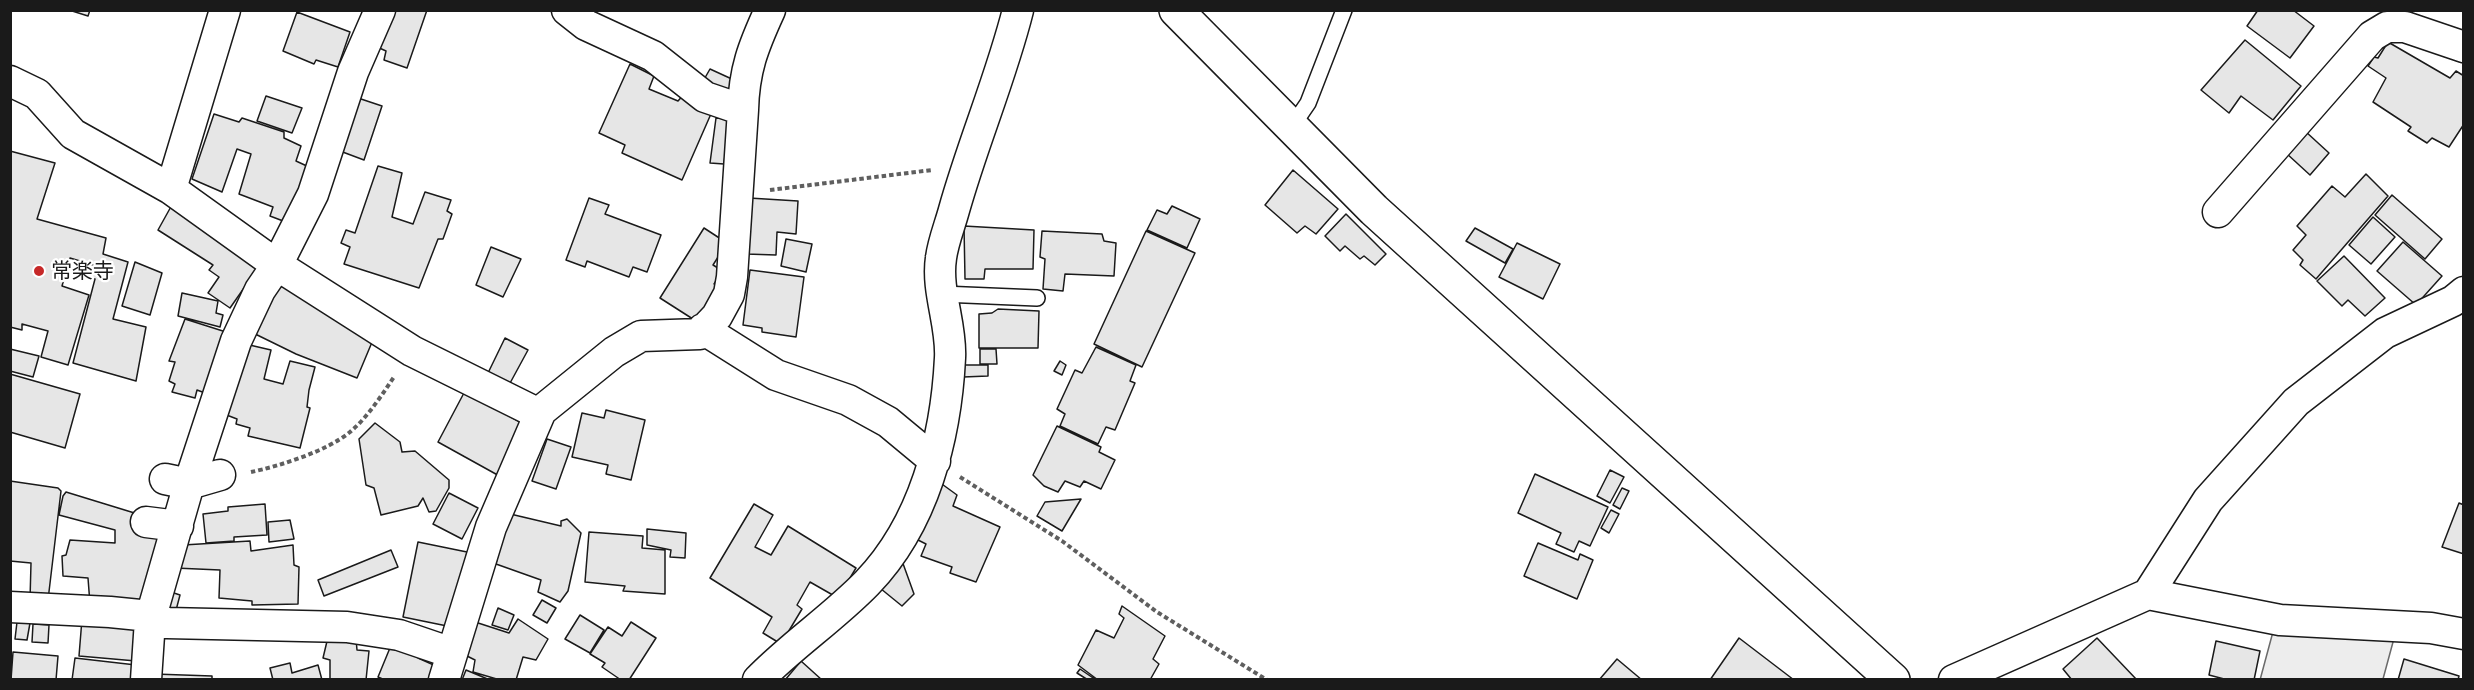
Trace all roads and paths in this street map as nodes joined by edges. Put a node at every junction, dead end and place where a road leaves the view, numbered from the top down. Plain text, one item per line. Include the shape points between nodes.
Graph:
1 (225, 10) edge
2 (380, 10) edge
3 (567, 10) edge
4 (770, 10) edge
5 (1018, 10) edge
6 (1176, 10) edge
7 (1344, 10) edge
8 (2463, 47) edge
9 (10, 81) edge
10 (743, 110) junction
11 (1293, 125) junction
12 (966, 166) junction
13 (171, 189) junction
14 (736, 194) junction
15 (2218, 212) dead end
16 (277, 265) junction
17 (942, 294) junction
18 (1037, 298) dead end
19 (2460, 300) edge
20 (703, 329) junction
21 (412, 351) junction
22 (541, 411) junction
23 (935, 461) junction
24 (220, 476) joint
25 (177, 482) junction
26 (146, 522) dead end
27 (178, 526) junction
28 (2148, 594) junction
29 (10, 607) edge
30 (150, 620) junction
31 (2463, 634) edge
32 (448, 666) edge
33 (146, 680) edge
34 (758, 680) edge
35 (1267, 680) edge
36 (1893, 680) edge
37 (1954, 680) edge

1 - 13 street
2 - 16 street via 353,72 312,194
3 - 10 street via 586,25 652,56 705,97
4 - 10 street via 749,55
5 - 12 street via 1006,59
6 - 11 street
7 - 11 lane via 1308,103
8 - 15 street via 2405,27 2387,27 2372,36
9 - 13 street via 37,94 74,134
10 - 14 street
11 - 36 street via 1374,210
12 - 14 path
12 - 17 street via 940,258
13 - 16 street
14 - 20 street via 729,294 717,316
16 - 21 street
16 - 25 street via 260,290
17 - 18 lane
17 - 23 street via 950,354 947,400
19 - 28 street via 2385,333 2296,402 2208,500
20 - 22 street via 700,334 619,339
20 - 23 street via 776,375 848,400 888,422
21 - 22 street via 533,411
21 - 24 path via 363,420 344,437 294,459
22 - 32 street via 491,528
23 - 34 street via 904,534 868,582
23 - 35 path via 1062,541 1157,612
24 - 25 street
25 - 27 street
26 - 27 street
27 - 30 street
28 - 31 street via 2280,620 2431,628
28 - 37 street
29 - 30 street via 110,612
30 - 32 street via 347,627 399,635
30 - 33 street

